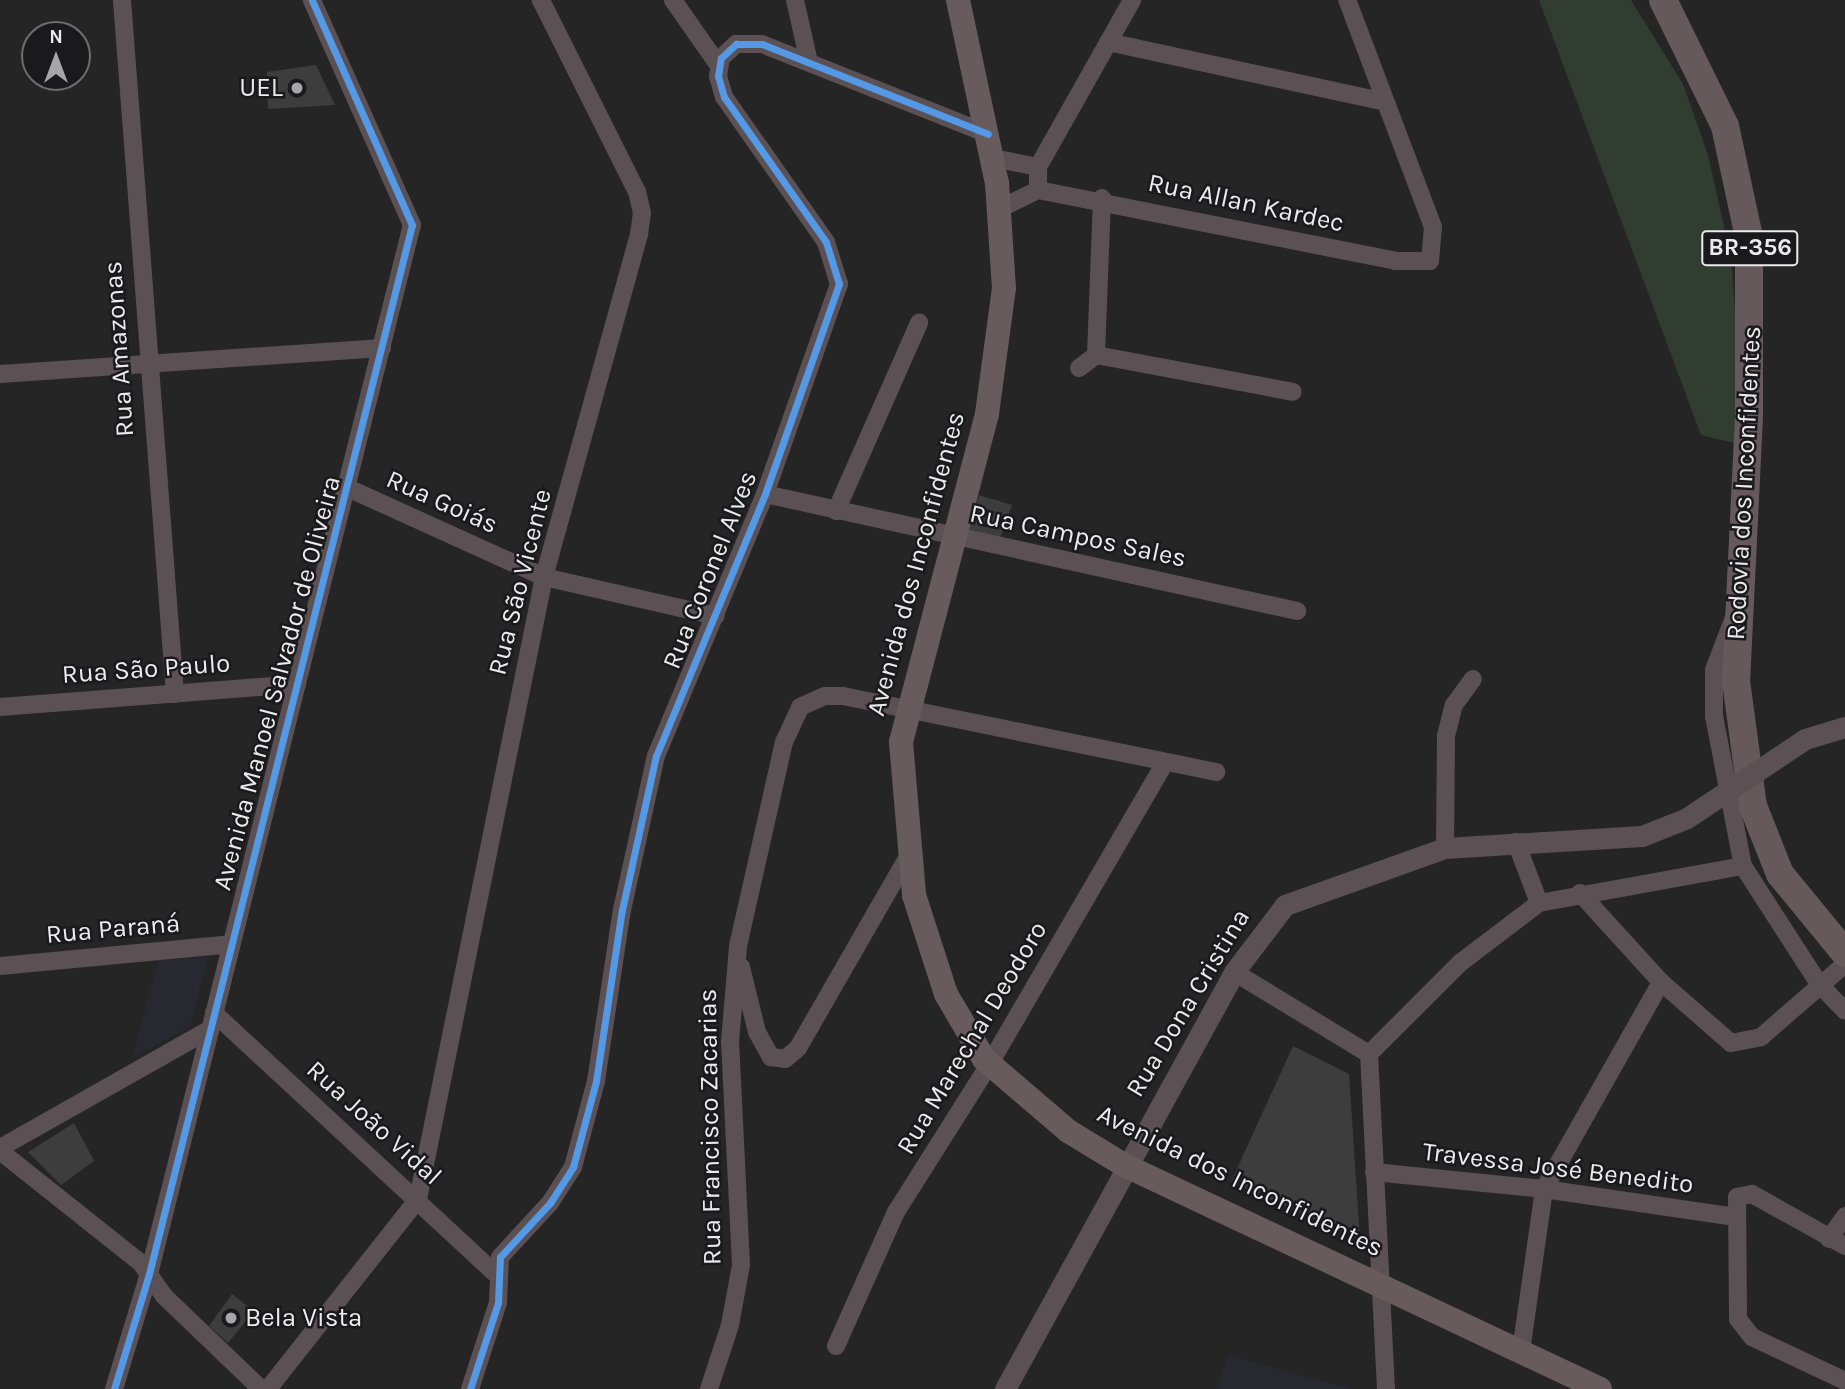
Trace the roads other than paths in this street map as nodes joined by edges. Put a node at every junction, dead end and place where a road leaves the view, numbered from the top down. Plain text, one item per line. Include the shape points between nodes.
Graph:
1 (121, 0) edge
2 (312, 0) edge
3 (541, 0) edge
4 (673, 0) edge
5 (795, 0) edge
6 (958, 0) edge
7 (1132, 0) edge
8 (1347, 0) edge
9 (1663, 0) edge
10 (1108, 42) junction
11 (809, 62) junction
12 (719, 66) junction
13 (1385, 102) junction
14 (988, 134) junction
15 (993, 158) junction
16 (1038, 167) junction
17 (1038, 190) junction
18 (1102, 198) junction
19 (999, 209) junction
20 (919, 323) dead end
21 (382, 348) junction
22 (1096, 355) junction
23 (145, 363) junction
24 (1079, 368) dead end
25 (0, 374) edge
26 (1293, 392) dead end
27 (349, 489) junction
28 (765, 494) junction
29 (836, 510) junction
30 (953, 536) junction
31 (544, 577) junction
32 (1738, 610) junction
33 (1297, 611) dead end
34 (716, 616) junction
35 (1473, 679) dead end
36 (297, 684) junction
37 (175, 694) junction
38 (0, 707) edge
39 (906, 708) junction
40 (1845, 727) edge
41 (1165, 763) junction
42 (1216, 772) dead end
43 (1516, 842) junction
44 (1445, 848) junction
45 (908, 857) junction
46 (1743, 866) junction
47 (1780, 874) junction
48 (1755, 887) junction
49 (1580, 893) junction
50 (1539, 903) junction
51 (231, 944) junction
52 (738, 946) junction
53 (1845, 953) edge
54 (1845, 964) edge
55 (0, 966) edge
56 (1234, 972) junction
57 (1661, 982) junction
58 (1818, 984) junction
59 (1845, 1011) edge
60 (212, 1021) junction
61 (1368, 1054) junction
62 (989, 1065) junction
63 (0, 1149) edge
64 (1125, 1165) junction
65 (1374, 1172) junction
66 (1544, 1189) junction
67 (418, 1199) junction
68 (1736, 1211) junction
69 (1845, 1216) edge
70 (1837, 1242) edge
71 (149, 1274) junction
72 (497, 1275) junction
73 (1381, 1281) junction
74 (836, 1346) dead end
75 (1521, 1351) junction
76 (1845, 1381) edge
77 (114, 1389) edge
78 (261, 1389) edge
79 (268, 1389) edge
80 (470, 1389) edge
81 (709, 1389) edge
82 (1005, 1389) edge
83 (1386, 1389) edge
84 (1600, 1389) edge

1 - 23 street, Rua Amazonas
2 - 21 street, Avenida Manoel Salvador de Oliveira via 412,225
3 - 31 street, Rua São Vicente via 642,213
4 - 12 street
5 - 11 street
6 - 14 main road, Avenida dos Inconfidentes
7 - 10 street
8 - 13 street
9 - 32 main road, Rodovia dos Inconfidentes / BR-356 via 1725,126 1749,237 1749,417
10 - 13 street
10 - 16 street
11 - 12 street via 747,42 726,51
11 - 14 street
12 - 28 street, Rua Coronel Alves via 724,97 826,242 838,269 837,292
13 - 18 street, Rua Allan Kardec via 1433,227 1435,249 1430,261 1414,265
14 - 15 main road, Avenida dos Inconfidentes
15 - 16 street
15 - 19 main road, Avenida dos Inconfidentes
16 - 17 street
17 - 18 street, Rua Allan Kardec
17 - 19 street
18 - 22 street
19 - 30 main road, Avenida dos Inconfidentes via 1004,288 1000,343 987,414
20 - 29 street
21 - 23 street
21 - 27 street, Avenida Manoel Salvador de Oliveira
22 - 24 street
22 - 26 street
23 - 25 street
23 - 37 street, Rua Amazonas
27 - 31 street, Rua Goiás
27 - 36 street, Avenida Manoel Salvador de Oliveira
28 - 29 street, Rua Campos Sales
28 - 34 street, Rua Coronel Alves
29 - 30 street, Rua Campos Sales
30 - 33 street, Rua Campos Sales
30 - 39 main road, Avenida dos Inconfidentes
31 - 34 street, Rua Goiás
31 - 67 street, Rua São Vicente
32 - 46 street via 1714,670 1714,716
32 - 47 main road, Rodovia dos Inconfidentes / BR-356 via 1736,681 1742,747 1764,845
34 - 72 street, Rua Coronel Alves via 656,756 622,910 596,1081 573,1167 550,1203 503,1252
35 - 44 street via 1450,716
36 - 37 street, Rua São Paulo
36 - 51 street, Avenida Manoel Salvador de Oliveira
37 - 38 street, Rua São Paulo
39 - 41 street, Rua Francisco Zacarias
39 - 45 main road, Avenida dos Inconfidentes via 900,775
39 - 52 street, Rua Francisco Zacarias via 825,696 800,707 785,742
40 - 43 street, Rua Dona Cristina, bridge via 1805,739 1687,818 1642,836
41 - 42 street, Rua Francisco Zacarias
41 - 62 street, Rua Marechal Deodoro
43 - 44 street, Rua Dona Cristina
43 - 50 street
44 - 56 street, Rua Dona Cristina via 1294,898 1269,919
45 - 52 street via 798,1048 785,1059 771,1057 757,1032
45 - 62 main road, Avenida dos Inconfidentes via 924,937 946,994
46 - 48 street
46 - 49 street
47 - 48 street
47 - 53 main road, Rodovia dos Inconfidentes / BR-356
48 - 58 street
49 - 50 street
49 - 57 street
50 - 61 street via 1460,963
51 - 55 street, Rua Paraná
51 - 60 street, Avenida Manoel Salvador de Oliveira
52 - 81 street, Rua Francisco Zacarias via 730,1042 741,1265 730,1325
54 - 58 street
56 - 61 street
56 - 64 street, Rua Dona Cristina
57 - 58 street via 1726,1041 1748,1044
57 - 66 street
58 - 59 street
60 - 63 street
60 - 67 street, Rua João Vidal
60 - 71 street, Avenida Manoel Salvador de Oliveira
61 - 65 street
62 - 64 main road, Avenida dos Inconfidentes via 1049,1117
62 - 74 street, Rua Marechal Deodoro via 896,1212
63 - 71 street
64 - 73 main road, Avenida dos Inconfidentes
64 - 82 street, Rua Dona Cristina via 1032,1348
65 - 66 street, Travessa José Benedito
65 - 73 street
66 - 68 street, Travessa José Benedito
66 - 75 street
67 - 72 street, Rua João Vidal
67 - 79 street
68 - 70 street via 1738,1195 1752,1194
68 - 76 street via 1738,1319 1752,1337
69 - 70 street
71 - 77 street, Avenida Manoel Salvador de Oliveira
71 - 78 street via 164,1296
72 - 80 street, Rua Coronel Alves via 498,1303
73 - 75 main road, Avenida dos Inconfidentes
73 - 83 street
75 - 84 main road, Avenida dos Inconfidentes

